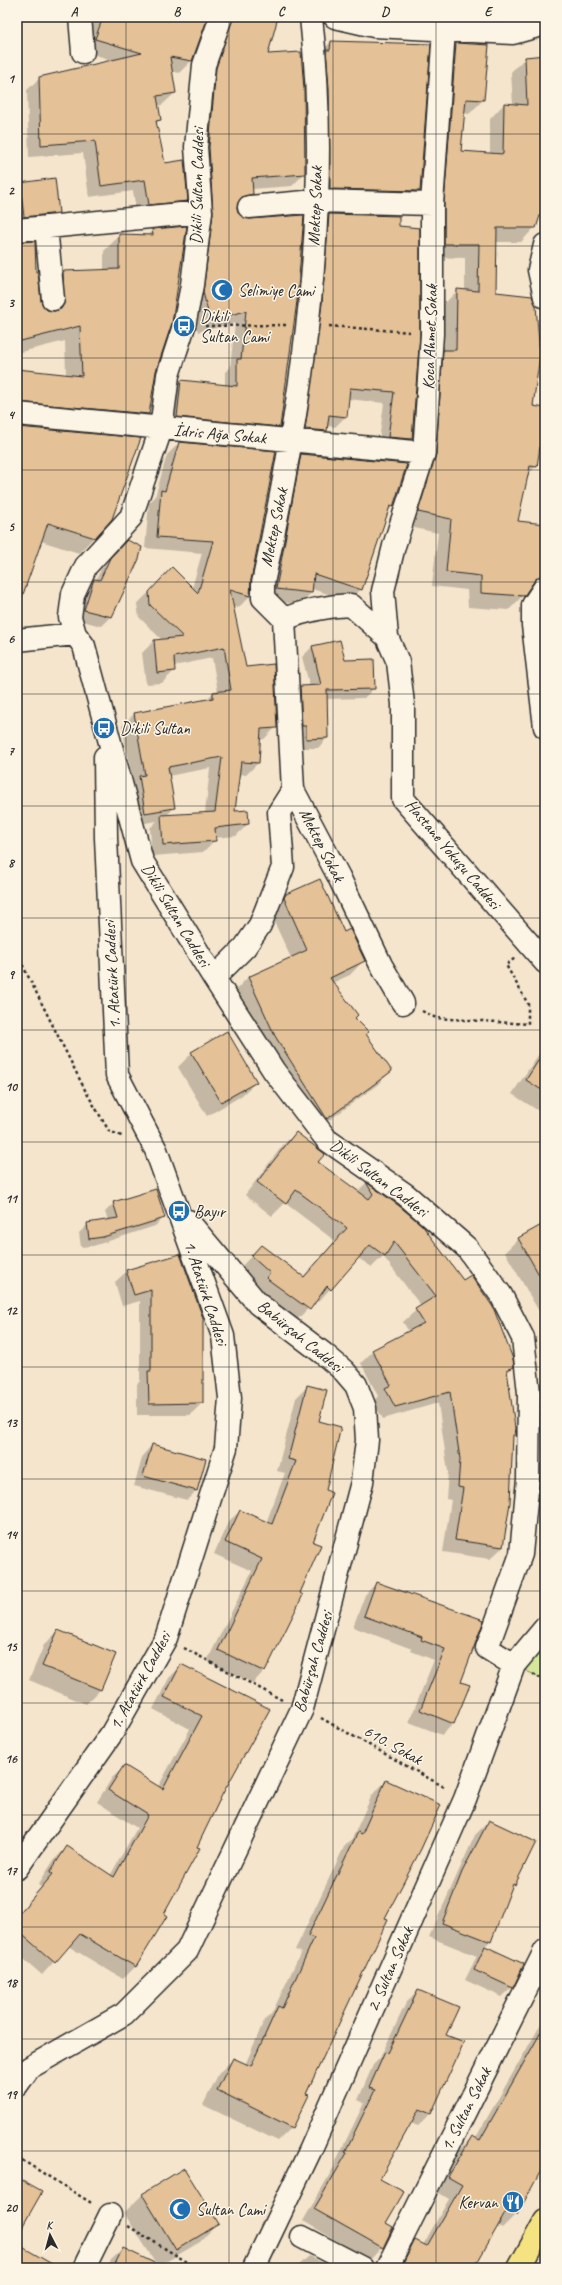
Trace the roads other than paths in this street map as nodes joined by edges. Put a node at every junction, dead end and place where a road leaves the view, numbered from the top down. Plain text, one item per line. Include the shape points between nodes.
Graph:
1 (80, 17) edge
2 (221, 17) edge
3 (311, 17) edge
4 (342, 18) edge
5 (545, 24) edge
6 (444, 30) junction
7 (83, 52) dead end
8 (316, 201) junction
9 (432, 204) junction
10 (249, 207) dead end
11 (200, 212) junction
12 (46, 227) junction
13 (17, 230) edge
14 (545, 245) edge
15 (545, 297) edge
16 (53, 300) dead end
17 (17, 414) edge
18 (161, 429) junction
19 (292, 440) junction
20 (424, 453) junction
21 (545, 587) edge
22 (284, 619) junction
23 (75, 634) junction
24 (387, 637) junction
25 (17, 640) edge
26 (545, 727) edge
27 (104, 728) junction
28 (293, 790) junction
29 (545, 962) edge
30 (214, 978) junction
31 (403, 1003) road end
32 (179, 1211) junction
33 (545, 1628) edge
34 (514, 1665) junction
35 (17, 1868) edge
36 (545, 1951) edge
37 (17, 2085) edge
38 (110, 2214) dead end
39 (545, 2221) edge
40 (302, 2237) dead end
41 (84, 2268) edge
42 (254, 2268) edge
43 (362, 2268) edge
44 (387, 2268) edge
45 (519, 2268) edge

1 - 7 street
2 - 11 street, Dikili Sultan Caddesi via 204,65 196,147
3 - 8 street, Mektep Sokak via 316,63
4 - 6 street via 374,26
5 - 6 street via 513,34
6 - 9 street, Koca Ahmet Sokak
8 - 9 street
8 - 10 street
8 - 19 street, Mektep Sokak via 309,325
9 - 20 street, Koca Ahmet Sokak via 432,334
11 - 12 street
11 - 18 street, Dikili Sultan Caddesi via 192,284 184,326 168,375
12 - 13 street
12 - 16 street
14 - 15 street via 539,270
17 - 18 street, İdris Ağa Sokak
18 - 19 street, İdris Ağa Sokak
18 - 23 street, Dikili Sultan Caddesi via 131,517 86,566 73,594 70,617
19 - 20 street, İdris Ağa Sokak
19 - 22 street, Mektep Sokak via 262,584 263,598
20 - 24 street, Koca Ahmet Sokak via 394,546 383,591
21 - 26 street via 533,605 533,625
22 - 24 street via 318,608 351,605
22 - 28 street, Mektep Sokak
23 - 25 street
23 - 27 street, Dikili Sultan Caddesi via 84,646
24 - 29 street, Hastane Yokuşu Caddesi via 398,662 403,704 403,799
27 - 30 street, Dikili Sultan Caddesi via 142,861
27 - 32 street, 1. Atatürk Caddesi via 106,838 117,1075 156,1150
28 - 30 street via 279,812 282,867 260,925 244,947
28 - 31 street, Mektep Sokak via 339,877 381,966
30 - 34 street, Dikili Sultan Caddesi via 274,1071 326,1140 406,1195 467,1248 500,1294 523,1338 529,1393 528,1479 522,1554 487,1648
32 - 35 street, 1. Atatürk Caddesi via 223,1336 230,1398 226,1448 166,1638 112,1733
32 - 37 street, Babürşah Caddesi via 258,1304 344,1370 356,1386 364,1408 367,1440 362,1482 302,1709 187,1952 124,2014 29,2068
33 - 34 street, 2. Sultan Sokak
34 - 42 street, 2. Sultan Sokak via 462,1806 310,2151
36 - 44 street, 1. Sultan Sokak
38 - 41 street
39 - 45 main road
40 - 43 street

